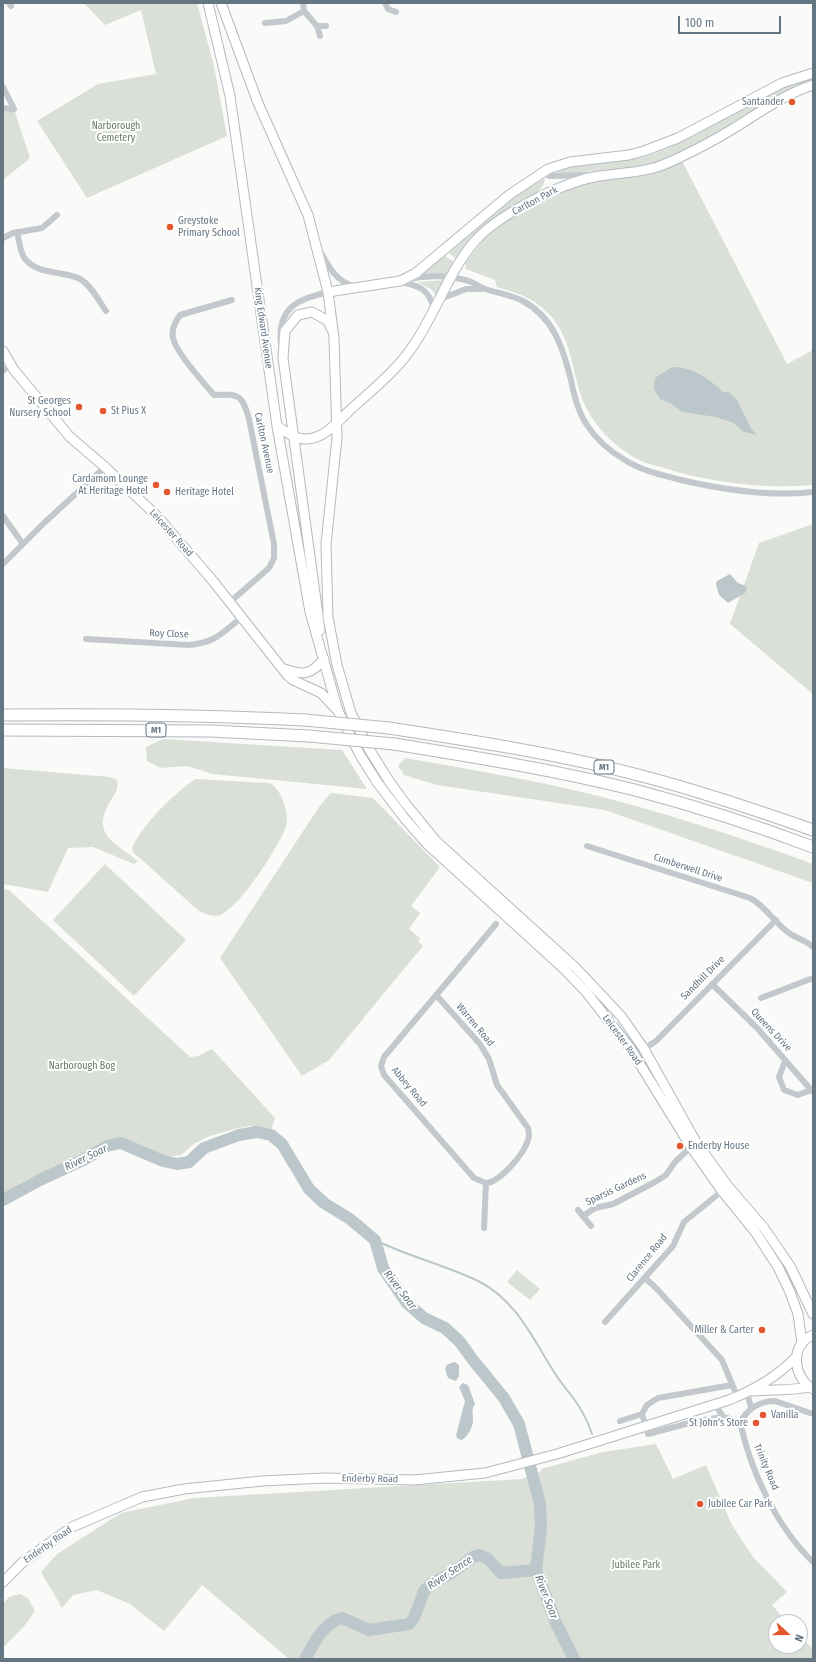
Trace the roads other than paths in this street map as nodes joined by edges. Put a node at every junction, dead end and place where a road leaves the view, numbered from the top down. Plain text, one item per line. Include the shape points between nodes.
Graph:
1 (208, 3) edge
2 (221, 3) edge
3 (303, 3) edge
4 (386, 8) edge
5 (304, 11) junction
6 (396, 12) dead end
7 (265, 23) dead end
8 (317, 26) junction
9 (326, 26) dead end
10 (320, 36) dead end
11 (813, 73) edge
12 (813, 85) edge
13 (3, 87) edge
14 (3, 108) edge
15 (549, 176) dead end
16 (607, 176) junction
17 (57, 215) dead end
18 (17, 232) junction
19 (3, 238) edge
20 (316, 244) junction
21 (450, 277) junction
22 (400, 281) junction
23 (358, 288) junction
24 (484, 288) junction
25 (328, 292) junction
26 (440, 299) junction
27 (232, 300) dead end
28 (434, 308) junction
29 (106, 311) dead end
30 (334, 338) junction
31 (3, 351) edge
32 (283, 358) junction
33 (10, 364) junction
34 (3, 371) edge
35 (336, 425) junction
36 (277, 426) junction
37 (293, 436) junction
38 (105, 467) junction
39 (813, 492) edge
40 (3, 516) edge
41 (23, 544) junction
42 (3, 564) edge
43 (230, 602) junction
44 (242, 617) junction
45 (86, 640) dead end
46 (323, 656) junction
47 (284, 669) junction
48 (338, 711) junction
49 (3, 715) edge
50 (3, 730) edge
51 (389, 781) joint
52 (377, 782) joint
53 (813, 830) edge
54 (587, 846) dead end
55 (813, 847) edge
56 (776, 920) junction
57 (496, 924) dead end
58 (813, 947) edge
59 (813, 978) edge
60 (712, 984) junction
61 (437, 996) junction
62 (761, 998) dead end
63 (644, 1049) junction
64 (785, 1061) junction
65 (812, 1091) edge
66 (691, 1147) junction
67 (486, 1182) junction
68 (722, 1191) junction
69 (578, 1210) dead end
70 (584, 1216) junction
71 (592, 1226) dead end
72 (484, 1228) dead end
73 (644, 1278) junction
74 (813, 1314) edge
75 (605, 1322) dead end
76 (813, 1335) edge
77 (802, 1344) junction
78 (796, 1357) junction
79 (732, 1385) junction
80 (811, 1388) edge
81 (749, 1392) junction
82 (737, 1396) junction
83 (715, 1404) junction
84 (751, 1407) junction
85 (642, 1414) junction
86 (813, 1414) edge
87 (723, 1417) junction
88 (620, 1421) dead end
89 (740, 1422) junction
90 (645, 1426) junction
91 (813, 1562) edge
92 (3, 1582) edge

1 - 36 main road, King Edward Avenue via 230,96
2 - 20 main road, King Edward Avenue via 258,103 308,215
3 - 5 street
4 - 6 street
5 - 7 street via 286,21
5 - 8 street
8 - 9 street
8 - 10 street
11 - 22 main road, Carlton Park via 782,83 658,146 629,155 570,162 548,169 509,195 429,263
12 - 16 main road, Carlton Park via 790,94 733,129 670,162 640,172
13 - 14 street via 14,109
15 - 16 street
16 - 21 main road, Carlton Park via 560,187 516,211 477,239
17 - 18 street via 42,228
18 - 19 street
18 - 29 street via 25,258 37,268 67,274 81,280
20 - 23 street via 332,273 344,283
20 - 25 main road, King Edward Avenue
21 - 22 street via 419,277
21 - 24 street
21 - 26 main road, Carlton Park
22 - 23 main road, Carlton Park
22 - 28 street via 416,285 424,291 430,296
23 - 25 main road, Carlton Park
24 - 26 street via 466,289
24 - 39 street via 522,300 550,323 561,343 579,410 597,436 624,460 664,476 707,486 767,494
25 - 30 main road, King Edward Avenue
25 - 32 street, Carlton Park via 301,300 288,308 279,331
26 - 28 main road, Carlton Park
27 - 43 street, Carlton Avenue via 180,314 173,325 174,341 214,395 234,394 244,402 252,434 274,544 274,558 266,572
28 - 35 main road, Carlton Park via 414,345 398,365
30 - 32 main road, King Edward Avenue via 328,320 312,312 298,315 285,331
30 - 35 main road, King Edward Avenue
31 - 33 main road, Leicester Road
32 - 37 main road, King Edward Avenue
33 - 34 street
33 - 38 main road, Leicester Road via 70,437
35 - 37 main road, Carlton Park via 316,438
35 - 51 main road, King Edward Avenue via 337,438 326,544 331,641 351,713
36 - 37 main road
36 - 46 main road, King Edward Avenue via 310,612
37 - 46 main road, King Edward Avenue
38 - 41 street
38 - 43 main road, Leicester Road via 158,517
40 - 41 street
41 - 42 street
43 - 44 main road, Leicester Road
44 - 45 street, Roy Close via 216,638 202,644
44 - 47 main road, Leicester Road
46 - 47 main road via 315,670 295,673
46 - 48 main road, King Edward Avenue
47 - 48 main road, Leicester Road via 293,680 321,693
48 - 52 main road, King Edward Avenue via 360,756
49 - 53 highway, M1, bridge via 213,715 389,728 518,749 642,776
50 - 55 highway, M1, bridge via 211,731 394,744 537,769 635,790
51 - 63 main road, Leicester Road via 436,841 575,967 606,999
52 - 66 main road, Leicester Road via 392,804 428,845 587,993 630,1048
54 - 56 street, Cumberwell Drive via 750,898 760,903
56 - 58 street, Cumberwell Drive via 790,934
56 - 60 street, Sandhill Drive
57 - 61 street, Abbey Road
59 - 62 street
60 - 63 street, Sandhill Drive via 656,1041
60 - 64 street, Queens Drive
61 - 67 street, Warren Road via 480,1044 489,1059 497,1085 528,1128 529,1135 525,1146 503,1175 494,1181
61 - 67 street, Abbey Road via 384,1057 382,1070 474,1178
63 - 74 main road, Leicester Road via 696,1142 727,1186 764,1228 790,1266
64 - 65 street, Queens Drive
64 - 65 street via 779,1077 784,1090 798,1095
66 - 68 main road, Leicester Road
66 - 70 street, Sparsis Gardens via 655,1182 613,1204 595,1208
67 - 72 street
68 - 73 street, Clarence Road via 684,1222 673,1246
68 - 77 main road, Leicester Road via 756,1233 778,1268 798,1314
69 - 70 street
70 - 71 street
73 - 75 street, Clarence Road
73 - 79 street via 722,1360
76 - 77 main road
77 - 78 main road
78 - 80 main road via 799,1374
78 - 81 main road, Enderby Road via 786,1368
79 - 82 street
79 - 85 street via 658,1398 647,1405
80 - 81 main road, Enderby Road
81 - 82 main road, Enderby Road
81 - 84 street
82 - 83 main road, Enderby Road
83 - 87 street
83 - 90 main road, Enderby Road
84 - 86 street via 775,1401
84 - 89 street
85 - 88 street
85 - 90 street
87 - 89 street
87 - 90 street via 648,1434
89 - 91 street, Trinity Road via 764,1491 785,1527
90 - 92 main road, Enderby Road via 557,1454 485,1473 414,1480 325,1478 262,1482 184,1489 142,1497 72,1527 23,1562

